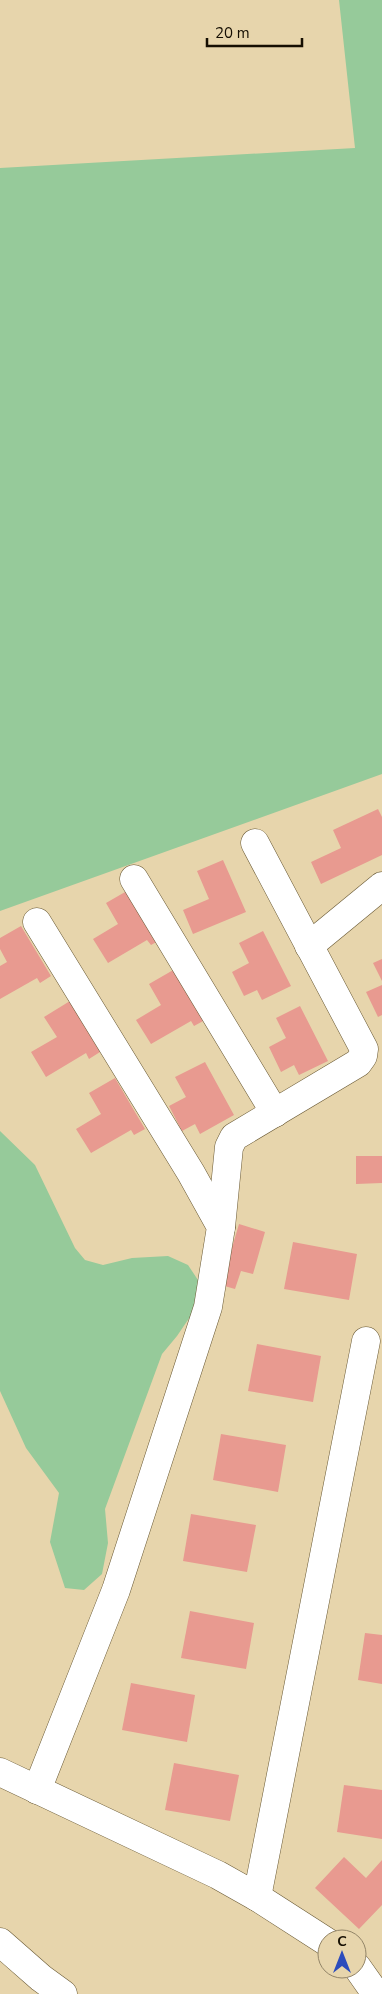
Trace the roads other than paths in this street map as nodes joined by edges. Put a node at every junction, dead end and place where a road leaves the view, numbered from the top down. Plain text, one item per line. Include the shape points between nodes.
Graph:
1 (255, 843) dead end
2 (134, 879) dead end
3 (382, 886) edge
4 (37, 922) dead end
5 (309, 946) junction
6 (275, 1113) junction
7 (221, 1227) junction
8 (366, 1341) dead end
9 (0, 1772) edge
10 (37, 1790) junction
11 (257, 1897) junction
12 (317, 1936) edge
13 (0, 1942) edge
14 (365, 1979) edge
15 (63, 1994) edge
16 (376, 1994) edge

1 - 5 lane
2 - 6 lane
3 - 5 lane
4 - 7 lane
5 - 6 lane via 364,1049 363,1056
6 - 7 lane via 234,1137 230,1147
7 - 10 lane via 208,1307 116,1590
8 - 11 lane
9 - 10 lane
10 - 11 lane via 142,1838
11 - 12 lane
13 - 15 lane
14 - 16 lane

